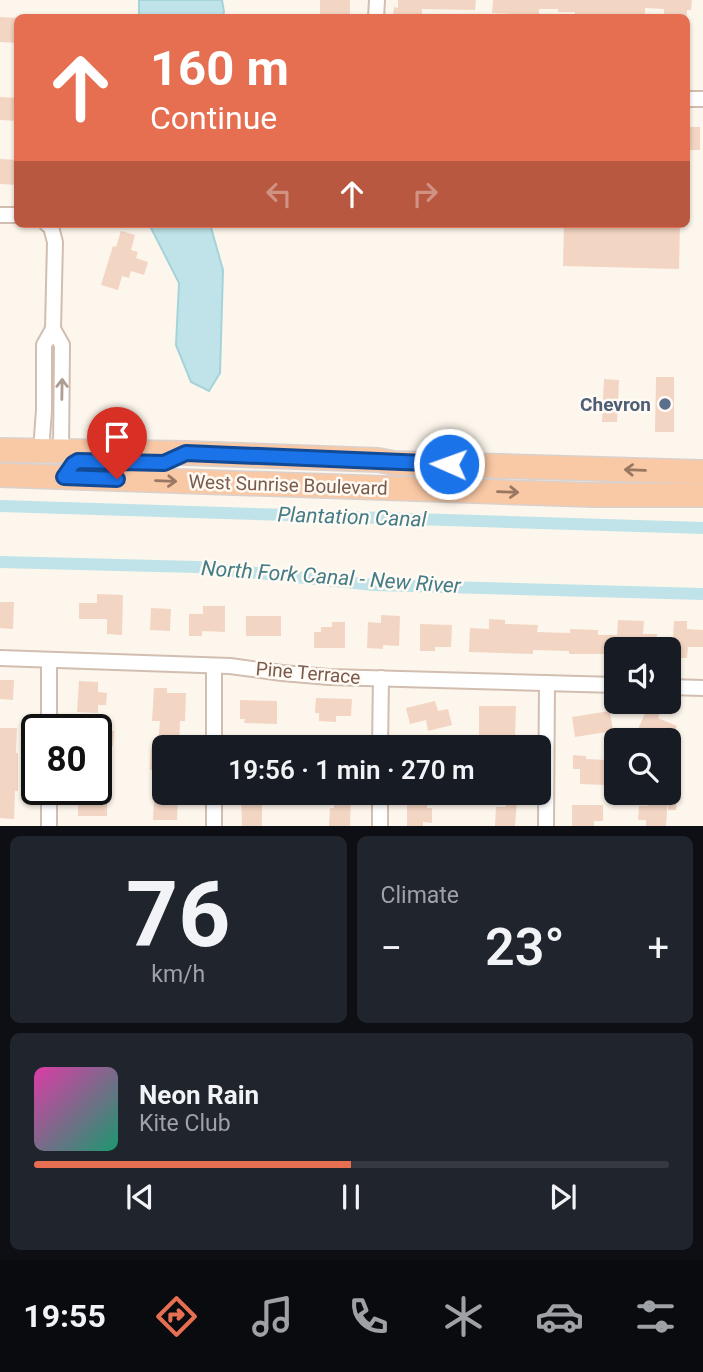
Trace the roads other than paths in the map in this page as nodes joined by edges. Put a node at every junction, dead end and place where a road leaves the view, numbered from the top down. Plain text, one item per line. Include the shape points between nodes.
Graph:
1 (51, 228) edge
2 (0, 450) edge
3 (51, 452) junction
4 (186, 453) junction
5 (0, 462) edge
6 (394, 463) junction
7 (703, 472) edge
8 (0, 475) edge
9 (64, 477) junction
10 (311, 486) junction
11 (703, 495) edge
12 (0, 658) edge
13 (49, 660) junction
14 (214, 666) junction
15 (381, 678) junction
16 (547, 683) junction
17 (604, 685) edge
18 (681, 687) edge
19 (703, 688) edge
20 (49, 714) edge
21 (214, 735) edge
22 (380, 735) edge
23 (49, 805) edge
24 (214, 805) edge
25 (380, 805) edge
26 (49, 826) edge
27 (214, 826) edge
28 (380, 826) edge
29 (546, 826) edge

1 - 3 street via 53,329 62,345
2 - 3 highway, West Sunrise Boulevard
3 - 4 highway, West Sunrise Boulevard
3 - 5 highway via 43,463
4 - 6 highway, West Sunrise Boulevard
4 - 9 highway via 164,463 78,461
7 -> 6 highway, West Sunrise Boulevard
6 - 10 highway via 380,471 356,471
8 - 9 highway, West Sunrise Boulevard
9 -> 10 highway, West Sunrise Boulevard
10 -> 11 highway, West Sunrise Boulevard
12 - 13 street, Pine Terrace
13 - 14 street, Pine Terrace
13 - 20 street
14 - 15 street, Pine Terrace
14 - 21 street
15 - 16 street, Pine Terrace
15 - 22 street
16 - 17 street, Pine Terrace
16 - 29 street
18 - 19 street
23 - 26 street
24 - 27 street
25 - 28 street

